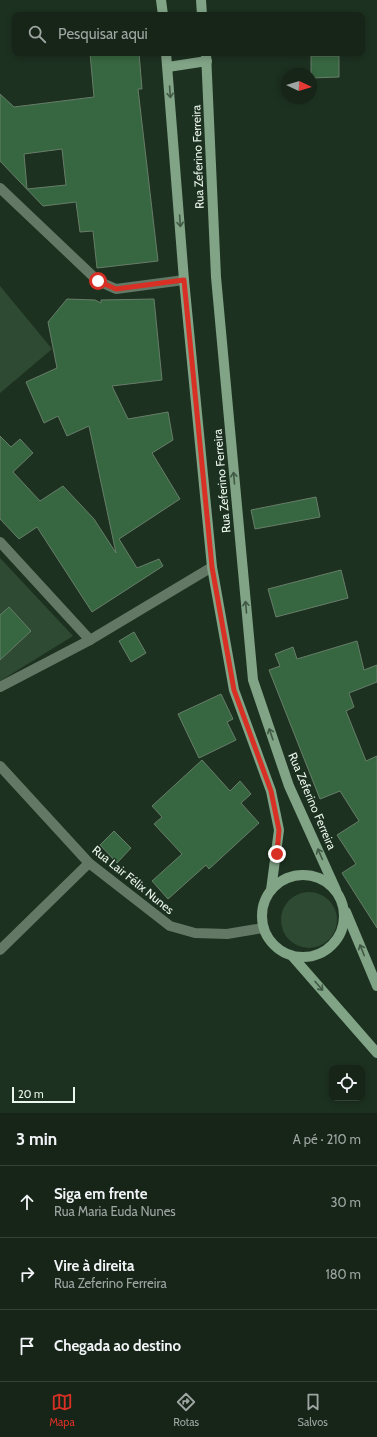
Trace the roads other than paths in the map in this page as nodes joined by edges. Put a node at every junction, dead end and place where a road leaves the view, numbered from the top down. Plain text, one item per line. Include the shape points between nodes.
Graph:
1 (162, 0) edge
2 (201, 0) edge
3 (163, 12) edge
4 (202, 12) edge
5 (166, 56) edge
6 (206, 57) edge
7 (168, 67) junction
8 (0, 188) edge
9 (184, 280) junction
10 (0, 542) edge
11 (212, 567) junction
12 (90, 640) junction
13 (0, 687) edge
14 (0, 766) edge
15 (89, 863) junction
16 (271, 890) junction
17 (336, 890) junction
18 (344, 906) junction
19 (263, 928) junction
20 (0, 950) edge
21 (293, 957) junction
22 (377, 986) edge
23 (377, 1053) edge

1 - 3 main road
2 - 4 main road
5 - 7 main road, Rua Zeferino Ferreira
6 - 7 main road
17 -> 6 main road, Rua Zeferino Ferreira via 289,786 253,680 216,277
7 -> 9 main road, Rua Zeferino Ferreira
8 - 9 street via 98,281 116,289
9 - 11 main road, Rua Zeferino Ferreira
10 - 12 street
11 - 12 street
11 - 16 main road, Rua Zeferino Ferreira via 234,690 271,791 279,830
12 - 13 street
14 - 15 street, Rua Lair Félix Nunes
15 - 19 street, Rua Lair Félix Nunes via 170,926 195,933 227,934
15 - 20 street
16 - 17 main road via 292,876 304,874 321,879
16 - 19 main road via 265,900 262,914
17 - 18 main road
18 - 21 main road via 345,921 341,934 332,946 321,954 307,958
22 -> 18 main road
19 - 21 main road via 269,940 279,950
21 -> 23 main road

